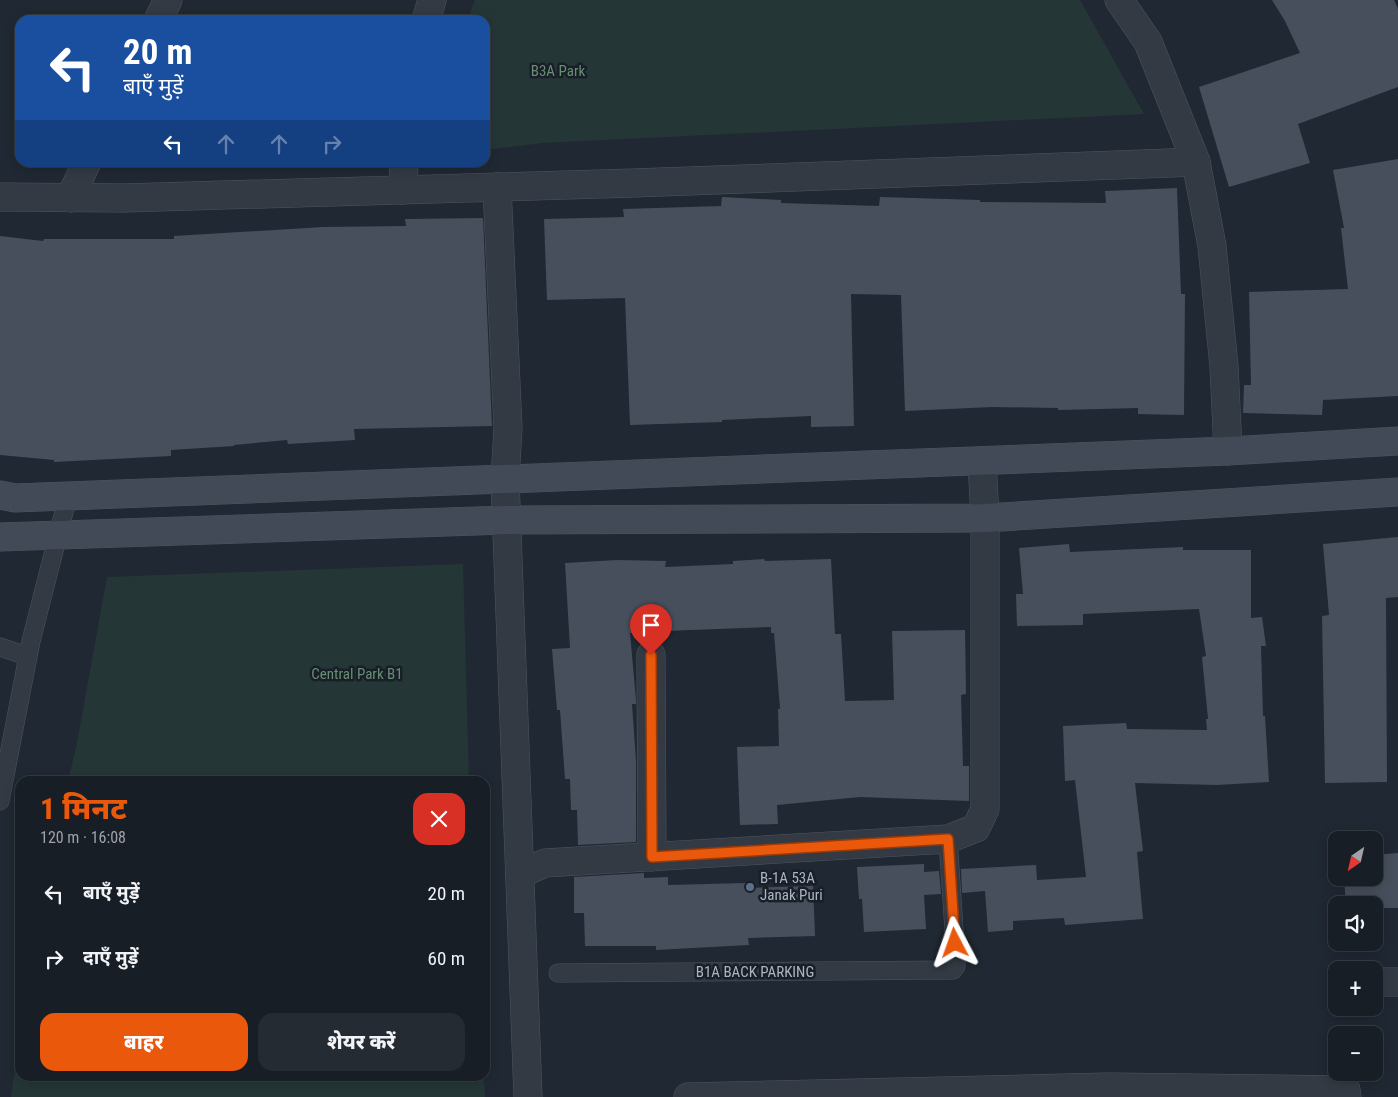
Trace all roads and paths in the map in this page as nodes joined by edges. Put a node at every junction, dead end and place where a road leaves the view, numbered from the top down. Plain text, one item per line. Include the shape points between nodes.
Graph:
1 (168, 0) edge
2 (432, 0) edge
3 (1119, 0) edge
4 (160, 15) edge
5 (428, 15) edge
6 (1196, 162) junction
7 (85, 167) edge
8 (404, 167) edge
9 (497, 187) junction
10 (403, 190) junction
11 (0, 197) edge
12 (70, 198) junction
13 (1398, 441) edge
14 (1228, 451) junction
15 (982, 461) junction
16 (505, 479) junction
17 (1398, 492) edge
18 (0, 495) edge
19 (68, 496) junction
20 (985, 518) junction
21 (506, 520) junction
22 (57, 536) junction
23 (0, 537) edge
24 (0, 647) edge
25 (651, 655) dead end
26 (27, 656) junction
27 (0, 802) edge
28 (948, 839) junction
29 (652, 857) junction
30 (520, 874) junction
31 (558, 973) dead end
32 (1108, 1092) edge
33 (528, 1097) edge
34 (688, 1097) edge
35 (1347, 1097) edge

1 - 4 street
2 - 5 street
3 - 6 street via 1148,42
6 - 9 street
6 - 14 street via 1212,246 1224,366
7 - 12 street
8 - 10 street
9 - 10 street
9 - 16 street via 508,428
10 - 12 street
11 - 12 street
13 - 14 street
14 - 15 street
15 - 16 street
15 - 20 street
16 - 19 street
16 - 21 street
17 - 20 street
18 - 19 street via 15,498
19 - 22 lane
20 - 21 street
20 - 28 street via 985,810 976,828
21 - 22 street
21 - 30 street
22 - 23 street
22 - 26 lane
24 - 26 lane
25 - 29 street
26 - 27 lane
28 - 29 street
28 - 31 lane, B1A BACK PARKING via 956,960 953,970
29 - 30 street via 546,863
30 - 33 street
32 - 34 street
32 - 35 street via 1346,1090

